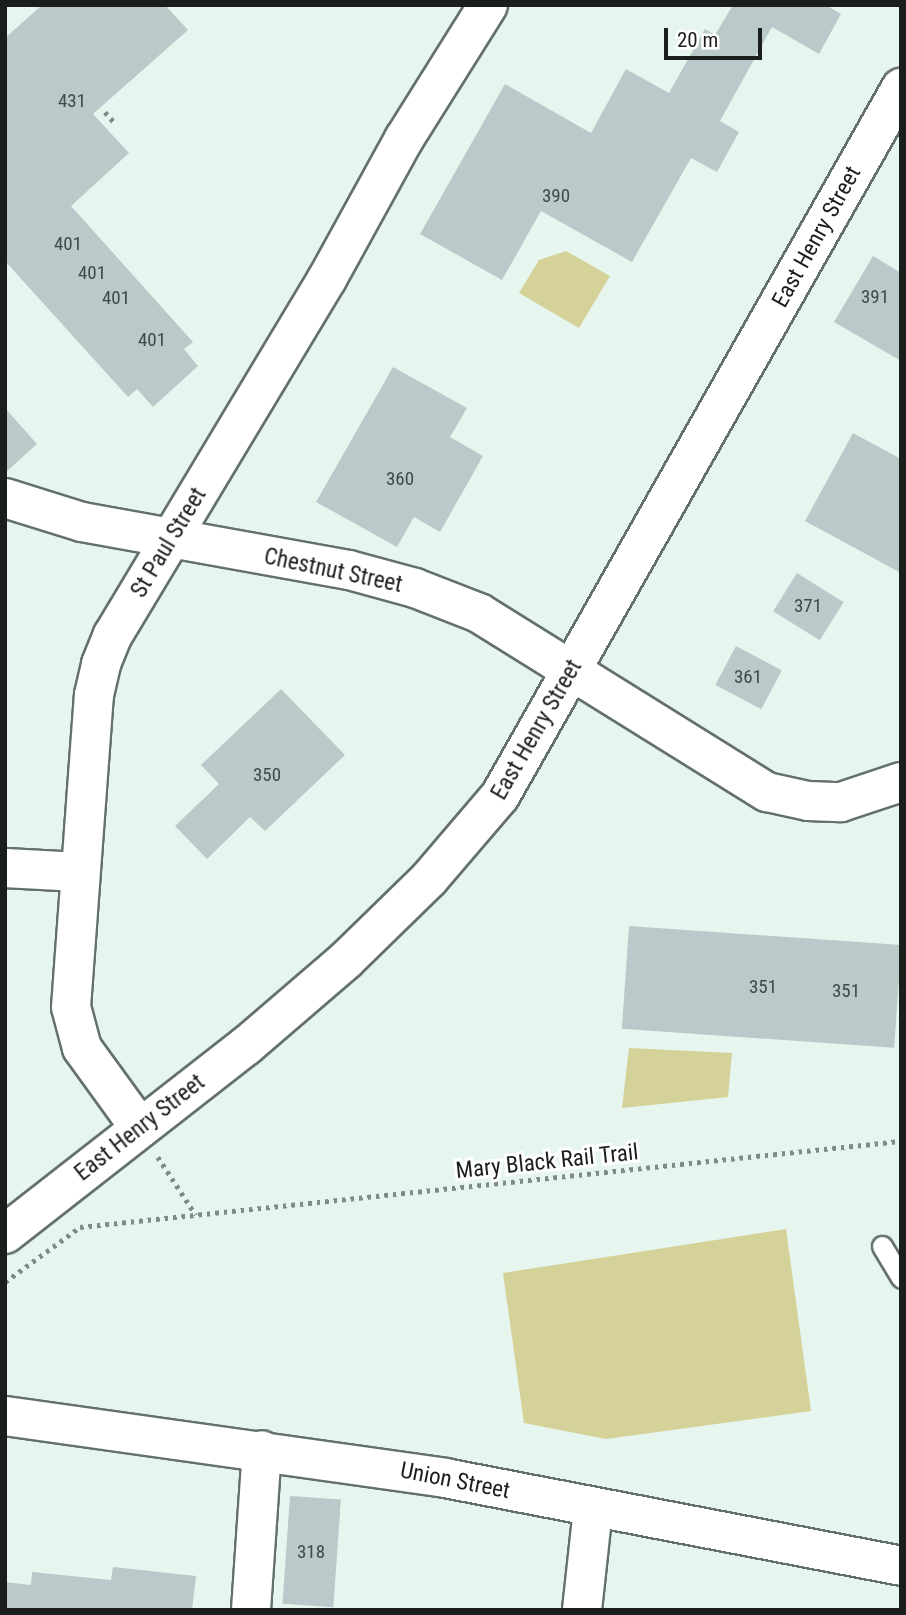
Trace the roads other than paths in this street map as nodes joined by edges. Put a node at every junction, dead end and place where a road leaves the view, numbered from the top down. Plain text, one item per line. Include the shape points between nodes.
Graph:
1 (488, 5) edge
2 (901, 88) edge
3 (5, 498) edge
4 (172, 539) junction
5 (573, 669) junction
6 (901, 782) edge
7 (5, 868) edge
8 (79, 872) junction
9 (140, 1128) junction
10 (5, 1234) edge
11 (882, 1246) dead end
12 (901, 1278) edge
13 (5, 1416) edge
14 (262, 1450) junction
15 (593, 1509) junction
16 (901, 1566) edge
17 (251, 1610) edge
18 (582, 1610) edge

1 - 4 street, St Paul Street via 404,139
2 - 5 street, East Henry Street
3 - 4 street, Chestnut Street via 52,515
4 - 5 street, Chestnut Street via 349,570 415,588 480,613
4 - 8 street, St Paul Street via 113,635 101,664 94,695
5 - 6 street, Chestnut Street via 767,792 841,802
5 - 9 street, East Henry Street via 500,796 429,879 346,960
7 - 8 street
8 - 9 street, St Paul Street via 74,1028 82,1048
9 - 10 street, East Henry Street
11 - 12 lane
13 - 14 street, Union Street
14 - 15 street, Union Street via 445,1478
14 - 17 street
15 - 16 street, Union Street
15 - 18 street

